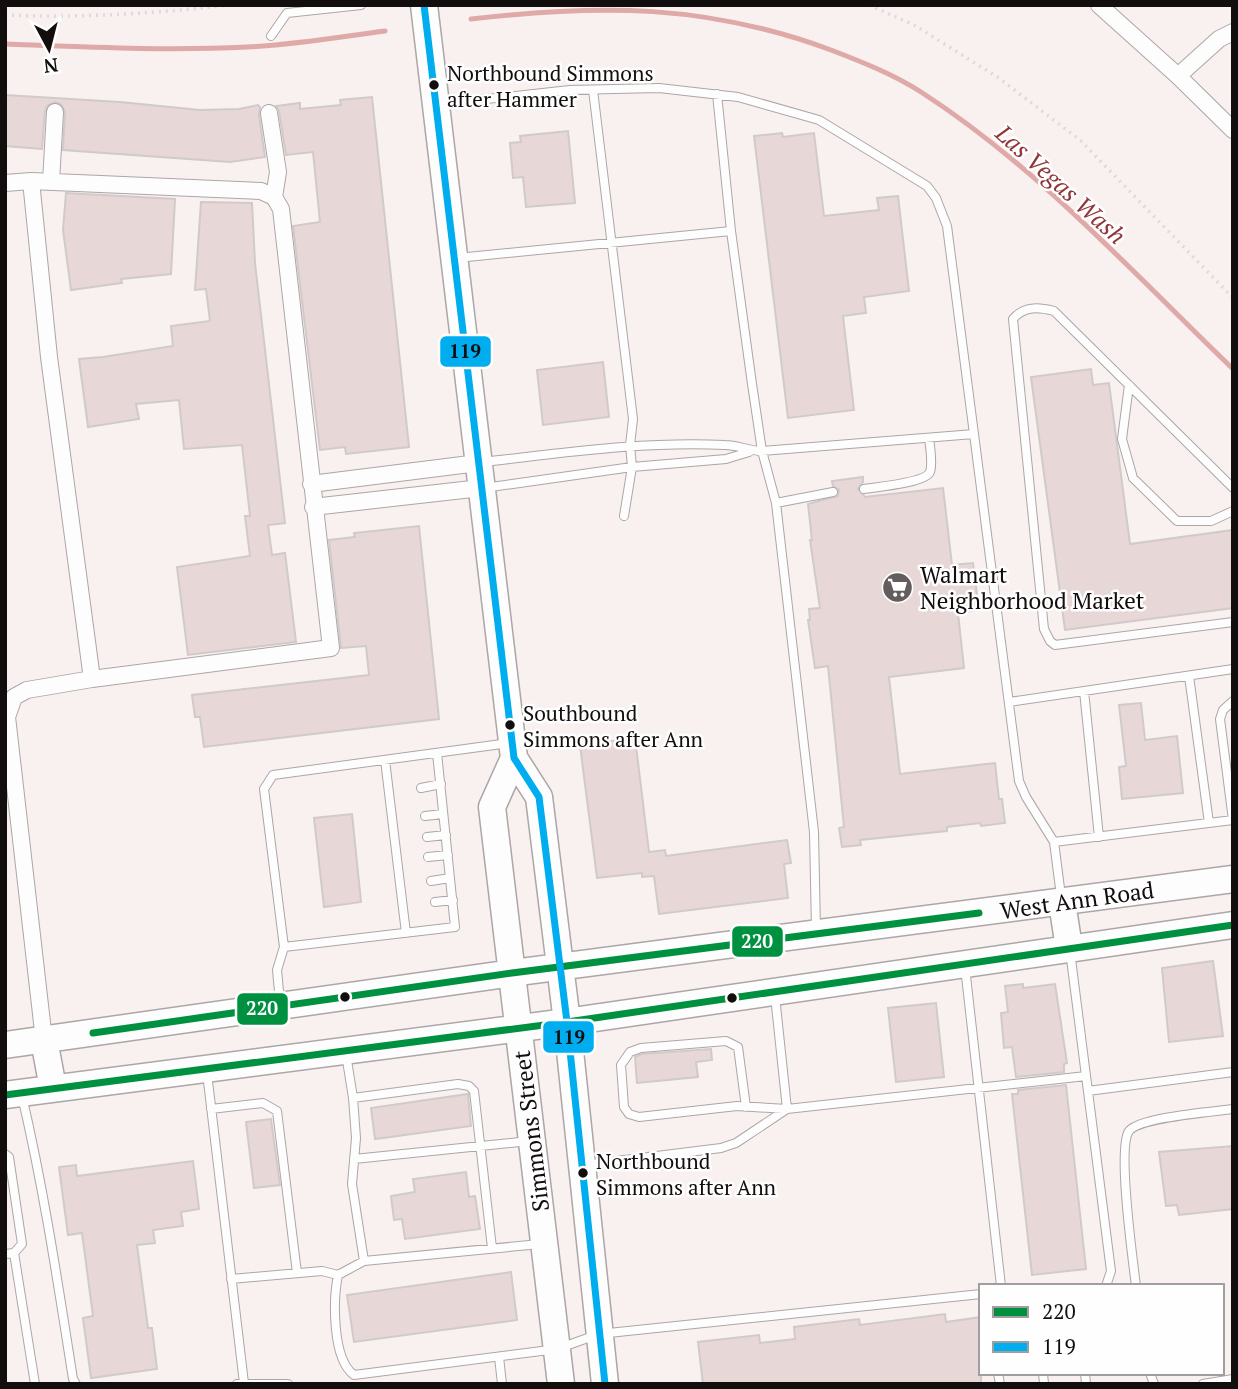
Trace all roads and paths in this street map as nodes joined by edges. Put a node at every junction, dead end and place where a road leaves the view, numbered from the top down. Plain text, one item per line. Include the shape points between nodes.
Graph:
1 (227, 5) edge
2 (361, 5) edge
3 (424, 5) edge
4 (869, 5) edge
5 (1099, 5) edge
6 (5, 15) edge
7 (1233, 32) edge
8 (271, 36) dead end
9 (1178, 76) junction
10 (593, 90) junction
11 (717, 94) junction
12 (435, 104) junction
13 (55, 112) dead end
14 (270, 113) dead end
15 (1233, 130) edge
16 (31, 181) junction
17 (51, 182) junction
18 (5, 183) edge
19 (274, 197) junction
20 (730, 231) junction
21 (610, 243) junction
22 (454, 259) junction
23 (1233, 298) edge
24 (1129, 385) junction
25 (974, 434) junction
26 (929, 438) junction
27 (630, 445) junction
28 (751, 451) junction
29 (762, 451) junction
30 (632, 467) junction
31 (480, 475) junction
32 (312, 484) junction
33 (1233, 488) edge
34 (864, 489) dead end
35 (833, 492) dead end
36 (776, 503) junction
37 (313, 507) junction
38 (1233, 511) edge
39 (624, 516) dead end
40 (1233, 622) edge
41 (1233, 669) edge
42 (1189, 676) junction
43 (92, 680) junction
44 (1083, 691) junction
45 (1233, 701) edge
46 (1009, 702) junction
47 (513, 750) junction
48 (437, 753) junction
49 (385, 760) junction
50 (440, 785) junction
51 (421, 788) dead end
52 (400, 790) dead end
53 (389, 792) junction
54 (443, 814) junction
55 (425, 816) dead end
56 (403, 818) dead end
57 (393, 820) junction
58 (1233, 820) edge
59 (1209, 823) junction
60 (446, 835) junction
61 (427, 836) dead end
62 (1099, 837) junction
63 (405, 839) dead end
64 (395, 840) junction
65 (1054, 842) junction
66 (448, 855) junction
67 (428, 857) dead end
68 (408, 860) dead end
69 (398, 862) junction
70 (450, 878) junction
71 (1233, 878) edge
72 (431, 881) dead end
73 (453, 900) junction
74 (435, 902) dead end
75 (1062, 902) junction
76 (1233, 925) edge
77 (406, 933) junction
78 (816, 933) junction
79 (284, 947) junction
80 (1069, 948) junction
81 (965, 964) junction
82 (561, 967) junction
83 (512, 973) junction
84 (775, 993) junction
85 (280, 1006) junction
86 (567, 1022) junction
87 (519, 1029) junction
88 (44, 1040) junction
89 (5, 1045) edge
90 (346, 1051) junction
91 (206, 1069) junction
92 (1233, 1072) edge
93 (1086, 1076) junction
94 (978, 1087) junction
95 (53, 1088) junction
96 (1088, 1091) junction
97 (13, 1094) edge
98 (353, 1098) junction
99 (746, 1107) junction
100 (211, 1109) junction
101 (1233, 1109) edge
102 (787, 1110) junction
103 (532, 1140) junction
104 (480, 1146) junction
105 (5, 1154) edge
106 (354, 1159) junction
107 (582, 1166) junction
108 (16, 1204) junction
109 (5, 1205) edge
110 (544, 1243) junction
111 (492, 1248) junction
112 (10, 1254) edge
113 (364, 1261) junction
114 (297, 1273) junction
115 (338, 1275) junction
116 (232, 1279) junction
117 (1001, 1284) edge
118 (1107, 1284) edge
119 (1136, 1284) edge
120 (979, 1294) edge
121 (599, 1334) junction
122 (557, 1349) junction
123 (499, 1357) junction
124 (353, 1379) edge
125 (1233, 1379) edge
126 (240, 1383) edge
127 (35, 1384) edge
128 (76, 1384) edge
129 (288, 1384) edge
130 (502, 1384) edge
131 (562, 1384) edge
132 (605, 1384) edge
133 (1203, 1384) edge

1 - 6 path via 116,16
2 - 8 lane via 287,13
3 - 12 main road, Simmons Street
4 - 23 path via 914,25 999,78 1081,141
5 - 9 street
7 - 9 street via 1219,38
9 - 15 street
10 - 11 lane via 659,88
10 - 12 lane
10 - 21 lane
11 - 20 lane
11 - 25 lane via 820,120 927,186 947,226
12 - 22 main road, Simmons Street
13 - 17 street
14 - 19 street via 278,172
16 - 17 street
16 - 18 street
16 - 43 street
17 - 19 street via 261,191
19 - 32 street via 281,209
20 - 21 lane
20 - 29 lane
21 - 22 lane
21 - 27 lane via 633,419
22 - 31 main road, Simmons Street
24 - 33 lane
24 - 38 lane via 1122,439 1133,478 1177,521 1211,521
24 - 40 lane via 1054,311 1027,310 1013,319 1044,629 1049,641 1055,645
25 - 26 lane
25 - 46 lane
26 - 29 lane
26 - 34 lane via 930,471 926,477
27 - 28 lane via 729,445
27 - 30 lane
27 - 31 lane
28 - 29 lane
28 - 30 lane via 726,459
29 - 36 lane
30 - 31 lane
30 - 39 lane
31 - 32 street
31 - 37 street
31 - 47 main road, Simmons Street
32 - 37 street
35 - 36 lane
36 - 78 lane via 814,832
37 - 43 street via 331,648
41 - 42 lane
42 - 44 lane
42 - 59 lane
43 - 88 street via 27,690 14,696 7,717
44 - 46 lane
44 - 62 lane
45 - 58 lane via 1220,719
46 - 65 lane via 1019,781
47 - 48 lane
47 - 82 main road, Simmons Street via 538,797
47 - 83 main road, Simmons Street via 492,807
48 - 49 lane
48 - 50 lane
49 - 53 lane
49 - 79 lane via 273,775 264,789
50 - 51 lane
50 - 54 lane
52 - 53 lane
53 - 57 lane
54 - 55 lane
54 - 60 lane
56 - 57 lane
57 - 64 lane
58 - 59 lane
59 - 62 lane
60 - 61 lane
60 - 66 lane
62 - 65 lane
63 - 64 lane
64 - 69 lane
65 - 75 lane
66 - 67 lane
66 - 70 lane
68 - 69 lane
69 - 77 lane via 408,906
70 - 72 lane
70 - 73 lane
71 - 75 main road, West Ann Road
73 - 74 lane
73 - 77 lane via 456,927
75 - 78 main road, West Ann Road
75 - 80 main road
76 - 80 main road, West Ann Road
77 - 79 lane
78 - 82 main road, West Ann Road
79 - 85 lane via 277,970
80 - 81 main road, West Ann Road
80 - 93 lane
81 - 84 main road, West Ann Road
81 - 94 lane
82 - 83 main road, West Ann Road
82 - 86 main road, Simmons Street
83 - 85 main road, West Ann Road
83 - 87 main road, Simmons Street
84 - 86 main road, West Ann Road
84 - 102 lane
85 - 88 main road, West Ann Road
86 - 87 main road, West Ann Road
86 - 107 main road, Simmons Street
87 - 90 main road, West Ann Road
87 - 103 main road, Simmons Street
88 - 89 main road, West Ann Road
88 - 95 main road
90 - 91 main road, West Ann Road
90 - 98 lane
91 - 95 main road, West Ann Road
91 - 100 lane
92 - 96 lane
93 - 94 lane
93 - 96 lane
94 - 102 lane
94 - 117 lane
95 - 97 main road, West Ann Road
96 - 118 lane via 1111,1271
97 - 128 lane via 38,1167
98 - 104 lane via 469,1086 474,1091
98 - 106 lane
99 - 99 lane via 738,1047 726,1041 641,1048 630,1052 621,1065 624,1107 629,1114
99 - 102 lane
100 - 114 lane via 263,1103 277,1111
100 - 116 lane
101 - 119 lane via 1146,1121 1129,1130 1124,1166
102 - 107 lane via 721,1148
103 - 104 lane
103 - 110 main road, Simmons Street
104 - 106 lane
104 - 111 lane
105 - 108 lane
106 - 113 lane via 352,1184
107 - 121 main road, Simmons Street
108 - 109 lane
108 - 112 lane via 22,1244
110 - 111 lane
110 - 122 main road, Simmons Street
111 - 113 lane
112 - 127 lane
113 - 115 lane
114 - 115 lane
114 - 116 lane
115 - 124 lane via 334,1296 342,1360
116 - 126 lane
120 - 121 lane
121 - 122 lane
121 - 132 main road, Simmons Street
122 - 123 lane
122 - 131 main road, Simmons Street
123 - 124 lane
123 - 130 lane
125 - 133 lane
126 - 129 lane

